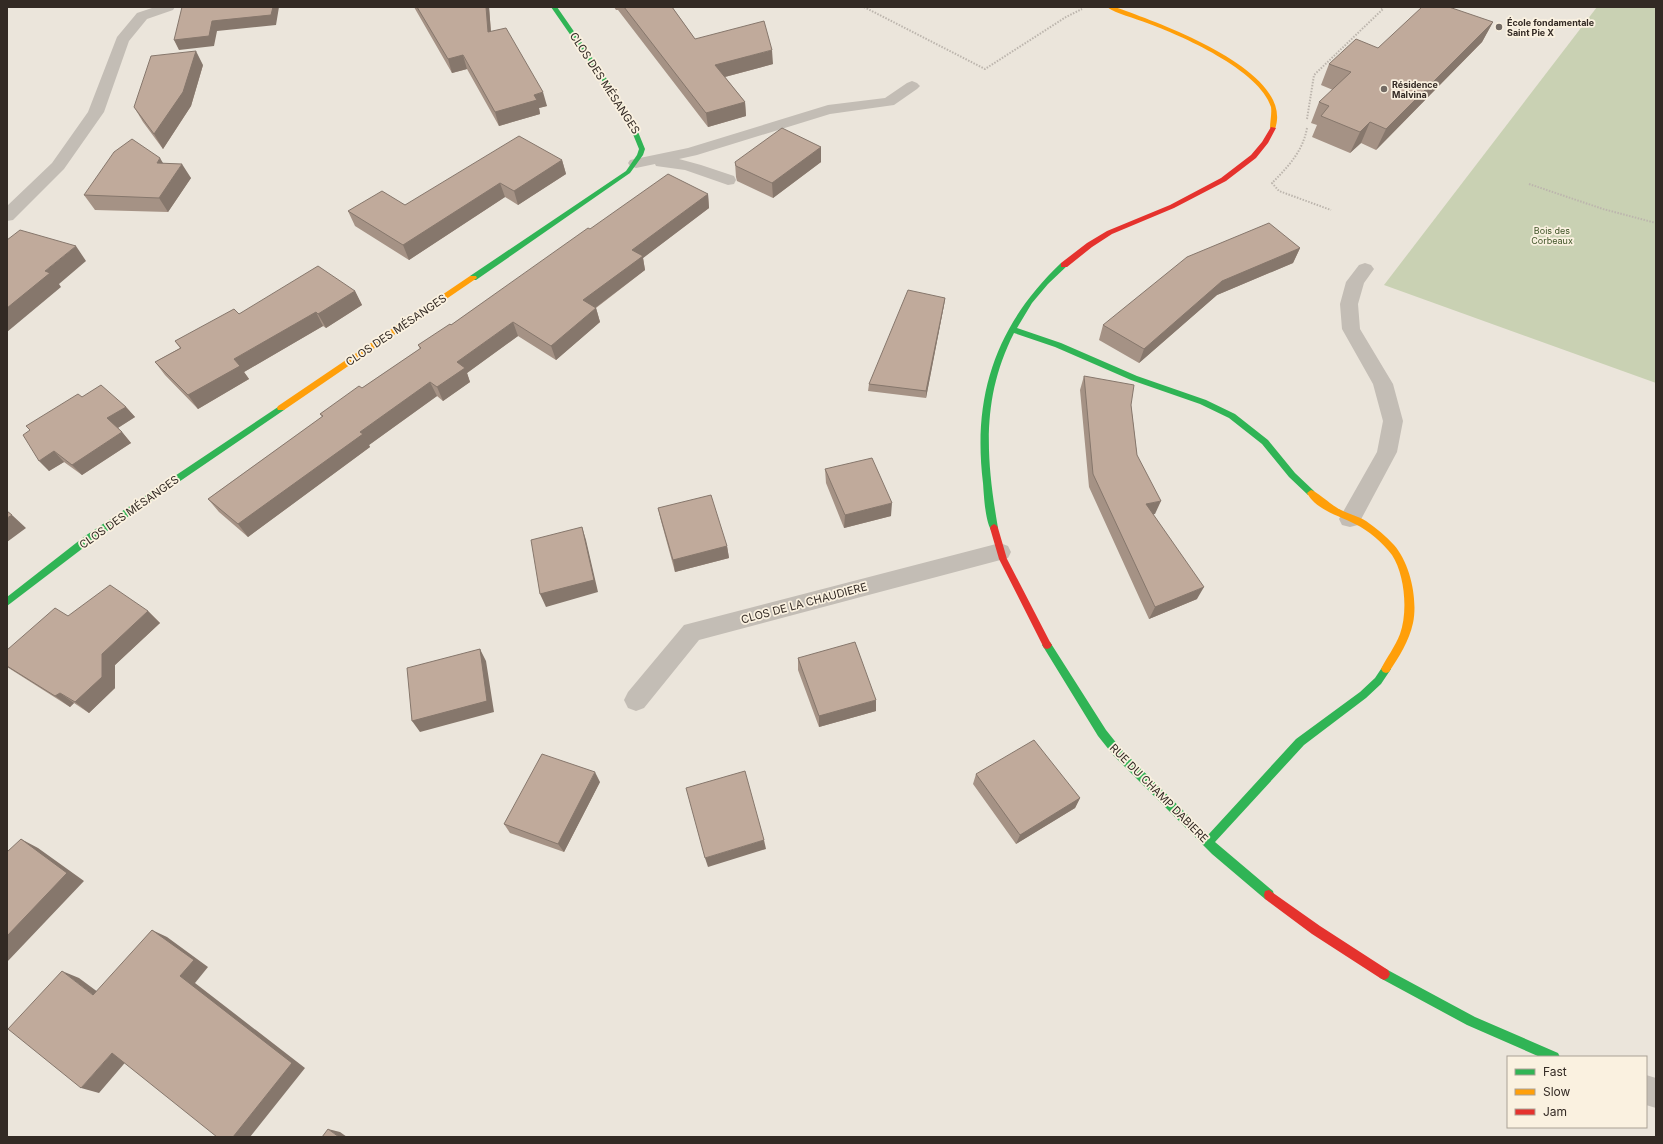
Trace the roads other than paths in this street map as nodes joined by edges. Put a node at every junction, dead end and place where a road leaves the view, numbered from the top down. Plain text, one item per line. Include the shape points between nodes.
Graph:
1 (168, 7) edge
2 (554, 7) edge
3 (1110, 7) edge
4 (912, 86) dead end
5 (636, 163) junction
6 (728, 180) dead end
7 (7, 216) edge
8 (1365, 269) dead end
9 (1012, 329) junction
10 (1350, 518) junction
11 (1000, 552) junction
12 (7, 602) edge
13 (636, 700) dead end
14 (1208, 842) junction
15 (1551, 1056) edge

1 - 7 street via 142,16 122,40 93,118 58,166
2 - 5 street, CLOS DES MÉSANGES via 636,128 642,143 641,156
3 - 9 street, RUE DU CHAMP DABIERE via 1192,39 1244,71 1270,96 1277,119 1267,140 1252,159 1227,177 1158,212 1109,232 1083,250 1058,270 1034,295
4 - 5 street via 889,102 828,110 691,152
5 - 6 street via 674,163
5 - 12 street, CLOS DES MÉSANGES via 606,188 88,539
8 - 10 street via 1355,282 1349,304 1351,329 1383,384 1393,421 1387,452
9 - 10 street via 1058,345 1134,378 1218,408 1245,425 1265,442 1292,475 1315,497 1332,510
9 - 11 street, RUE DU CHAMP DABIERE via 1001,350 992,378 984,420 986,475
10 - 14 street via 1362,523 1393,549 1407,582 1411,601 1404,637 1396,655 1378,681 1300,742
11 - 13 street, CLOS DE LA CHAUDIERE via 692,632
11 - 14 street, RUE DU CHAMP DABIERE via 1054,659 1110,744
14 - 15 street, RUE DU CHAMP DABIERE via 1242,874 1297,918 1376,969 1433,1003

